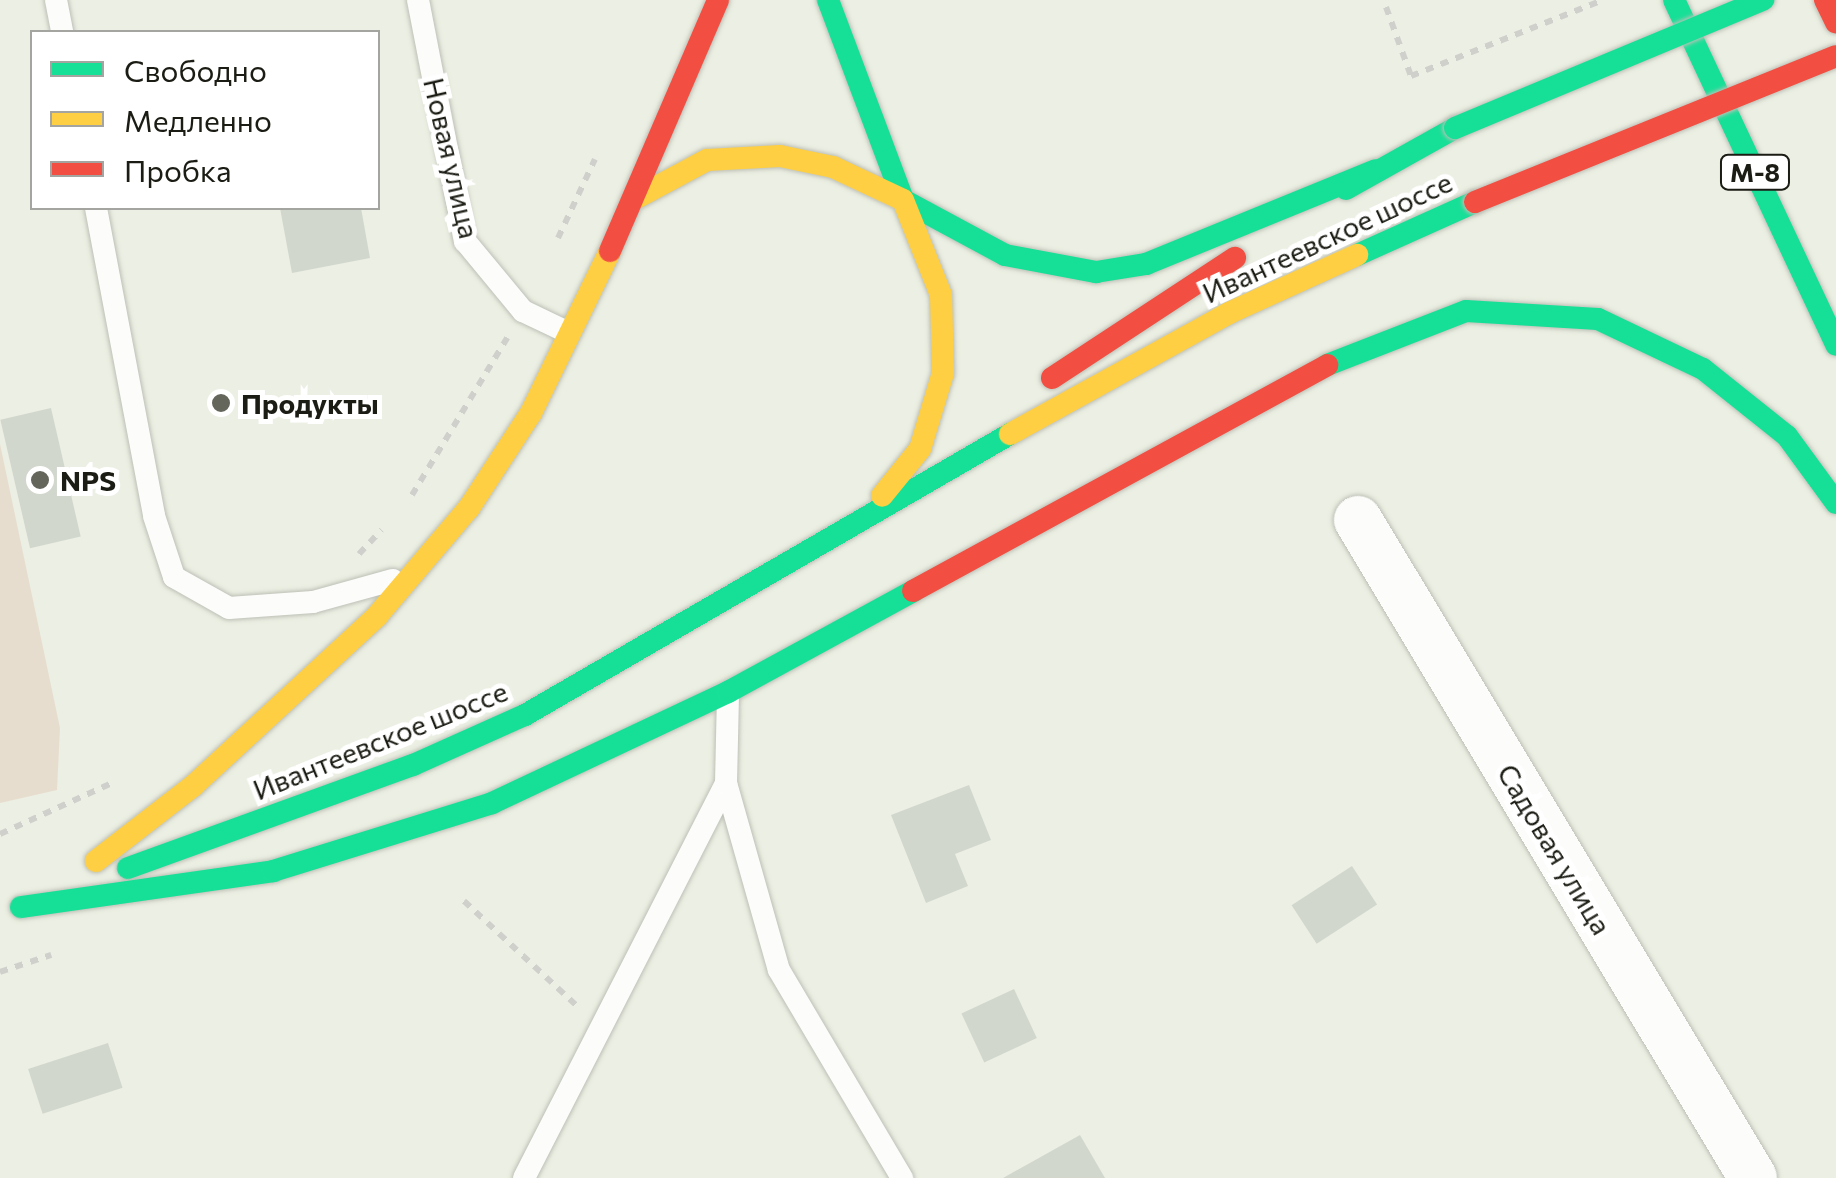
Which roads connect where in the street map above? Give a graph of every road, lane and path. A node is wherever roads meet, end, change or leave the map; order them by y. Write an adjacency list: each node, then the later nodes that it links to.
1 (56, 0): 11 (lane)
2 (418, 0): 19 (lane, Новая улица)
3 (718, 0): 15 (main road)
4 (828, 0): 16 (main road)
5 (1602, 0): 9 (path)
6 (1674, 0): 21 (main road, М-8)
7 (1764, 0): 14 (main road, Ивантеевское шоссе, bridge)
8 (1826, 0): 10 (main road)
9 (1386, 7)
10 (1836, 23)
11 (62, 30)
12 (1836, 56): 24 (main road, Ивантеевское шоссе, bridge)
13 (604, 140): 18 (path)
14 (1376, 170): 16 (main road); 24 (main road, Ивантеевское шоссе)
15 (636, 198): 16 (main road); 20 (main road)
16 (903, 200): 24 (main road)
17 (96, 210): 28 (lane)
18 (556, 243)
19 (523, 311): 20 (lane, Новая улица); 23 (path)
20 (567, 332): 27 (main road)
21 (1836, 345)
22 (1836, 503): 29 (main road)
23 (406, 504)
24 (864, 516): 34 (main road, Ивантеевское шоссе)
25 (393, 518): 28 (path)
26 (1358, 520): 38 (street, Садовая улица)
27 (416, 574): 28 (lane); 34 (main road)
28 (313, 602)
29 (728, 692): 31 (lane); 34 (main road)
30 (124, 774): 32 (path)
31 (726, 784): 35 (lane); 37 (lane)
32 (0, 834)
33 (464, 901): 35 (path)
34 (10, 910)
35 (600, 1026): 36 (lane)
36 (524, 1178)
37 (902, 1178)
38 (1752, 1178)

